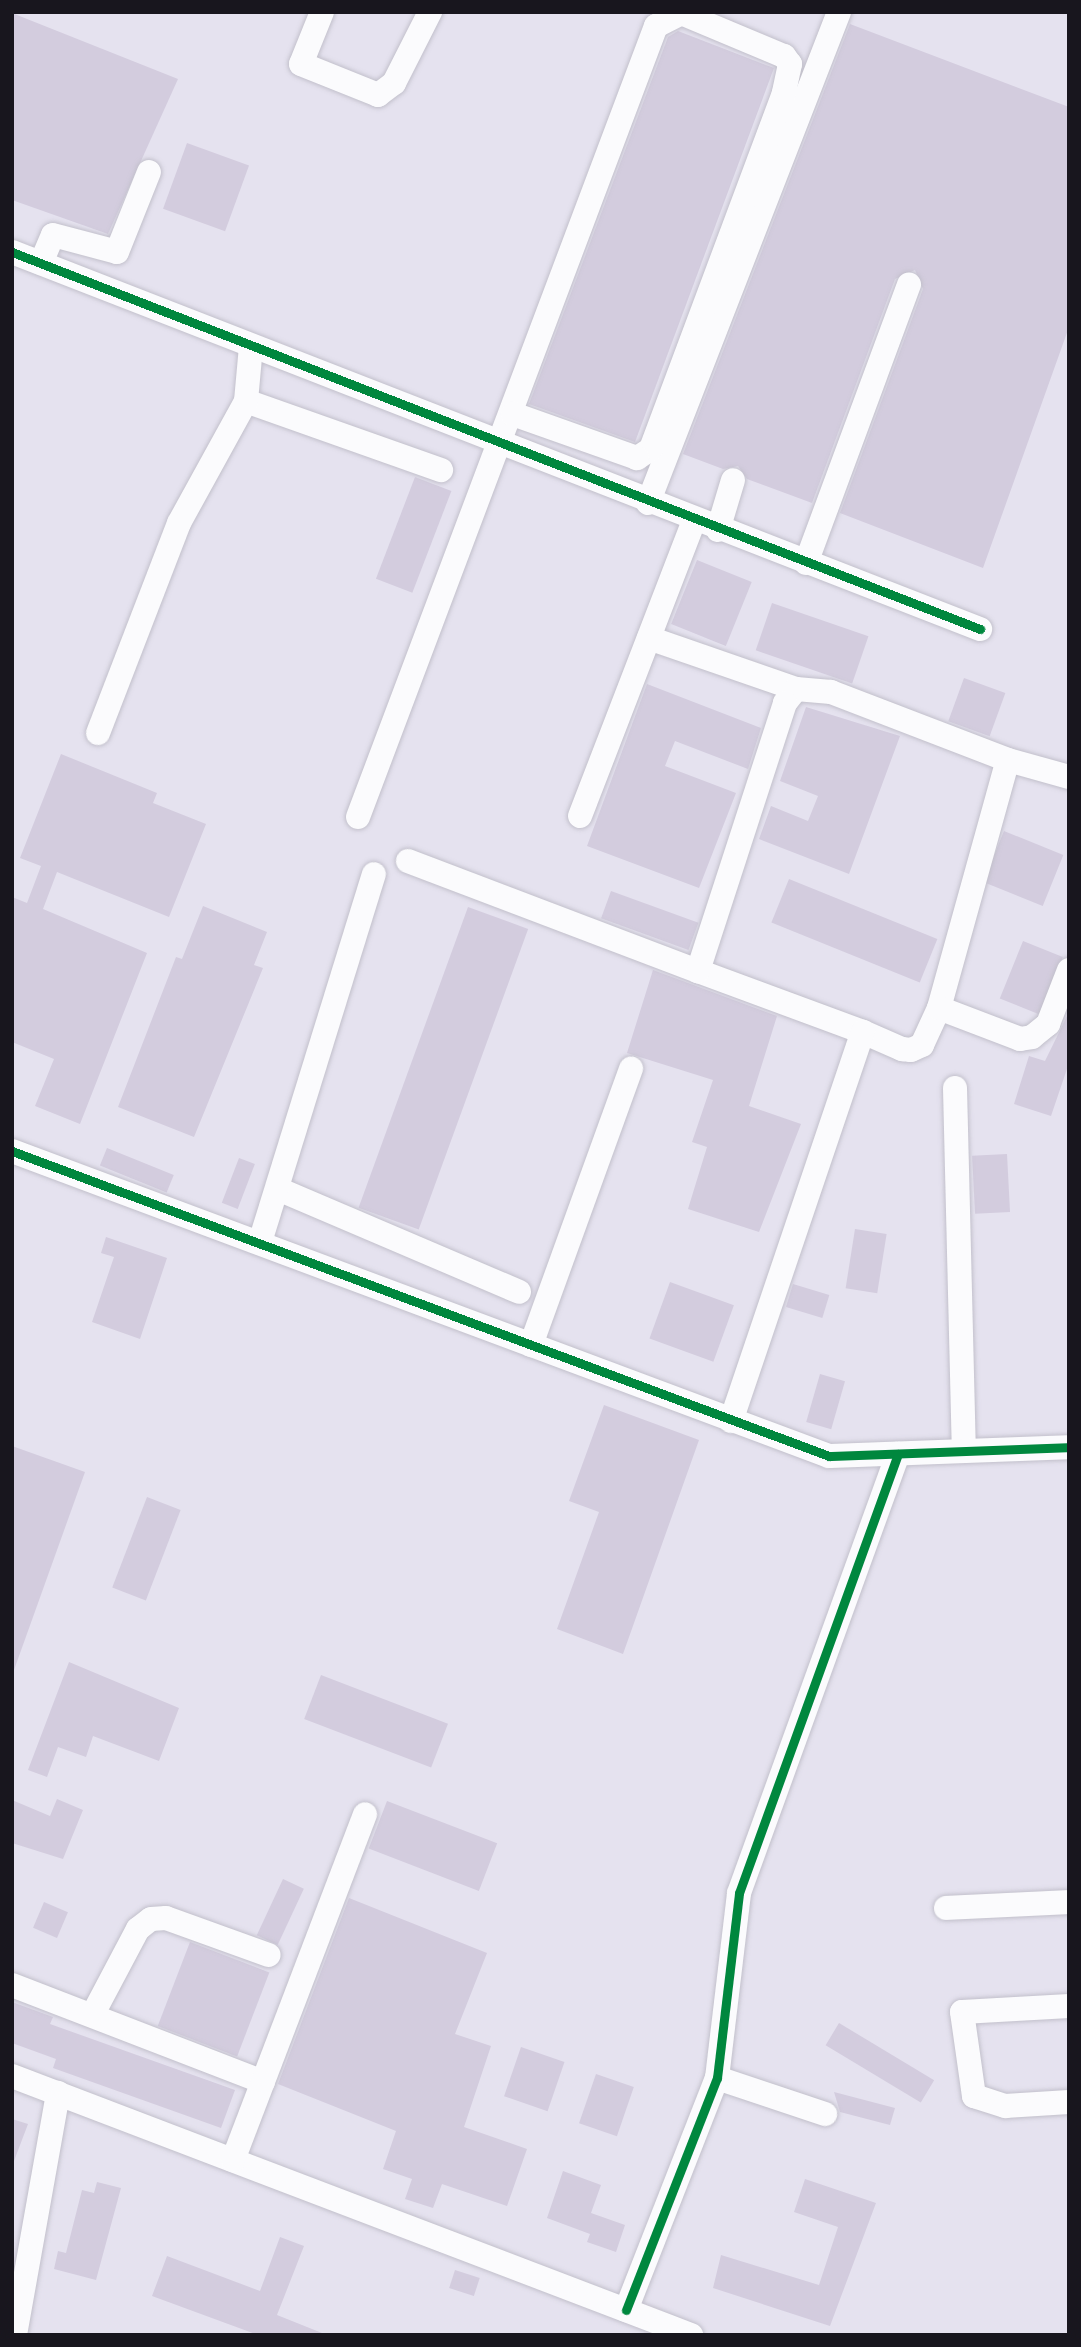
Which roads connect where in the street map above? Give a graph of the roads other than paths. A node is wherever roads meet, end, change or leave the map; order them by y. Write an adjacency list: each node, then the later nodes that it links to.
1 (322, 12): 2 (street)
2 (430, 12)
3 (839, 12): 14 (street)
4 (149, 172): 6 (street)
5 (12, 252): 6 (street)
6 (41, 263): 8 (street)
7 (909, 284): 17 (street)
8 (251, 346): 9 (street); 11 (street)
9 (246, 401): 12 (street); 21 (street)
10 (513, 414): 10 (street); 11 (street)
11 (502, 445): 14 (street); 25 (street)
12 (441, 470)
13 (733, 480): 16 (street)
14 (648, 503): 15 (street)
15 (694, 521): 16 (street); 19 (street)
16 (718, 530): 17 (street)
17 (806, 563): 18 (street)
18 (980, 629)
19 (649, 638): 20 (street); 24 (street)
20 (796, 689): 22 (street); 29 (street)
21 (98, 733)
22 (1008, 760): 23 (street); 30 (street)
23 (1069, 777)
24 (580, 816)
25 (358, 817)
26 (408, 861): 29 (street)
27 (374, 874): 35 (street)
28 (1069, 970): 30 (street)
29 (698, 971): 31 (street)
30 (939, 1008): 31 (street)
31 (863, 1032): 39 (street)
32 (631, 1069): 38 (street)
33 (955, 1088): 41 (street)
34 (12, 1152): 36 (street)
35 (278, 1189): 36 (street); 37 (street)
36 (260, 1242): 38 (street)
37 (519, 1292)
38 (531, 1345): 39 (street)
39 (731, 1422): 42 (street)
40 (1069, 1447): 41 (street)
41 (964, 1450): 42 (street)
42 (898, 1454): 51 (street)
43 (365, 1814): 52 (street)
44 (1069, 1902): 45 (street)
45 (946, 1908)
46 (269, 1955): 49 (street)
47 (12, 1985): 49 (street)
48 (1069, 2006): 54 (street)
49 (94, 2012): 52 (street)
50 (12, 2076): 53 (street)
51 (717, 2078): 55 (street); 57 (street)
52 (263, 2082): 56 (street)
53 (58, 2093): 56 (street); 58 (street)
54 (1069, 2102)
55 (825, 2114)
56 (233, 2160): 57 (street)
57 (626, 2310): 59 (street)
58 (15, 2335)
59 (691, 2335)

